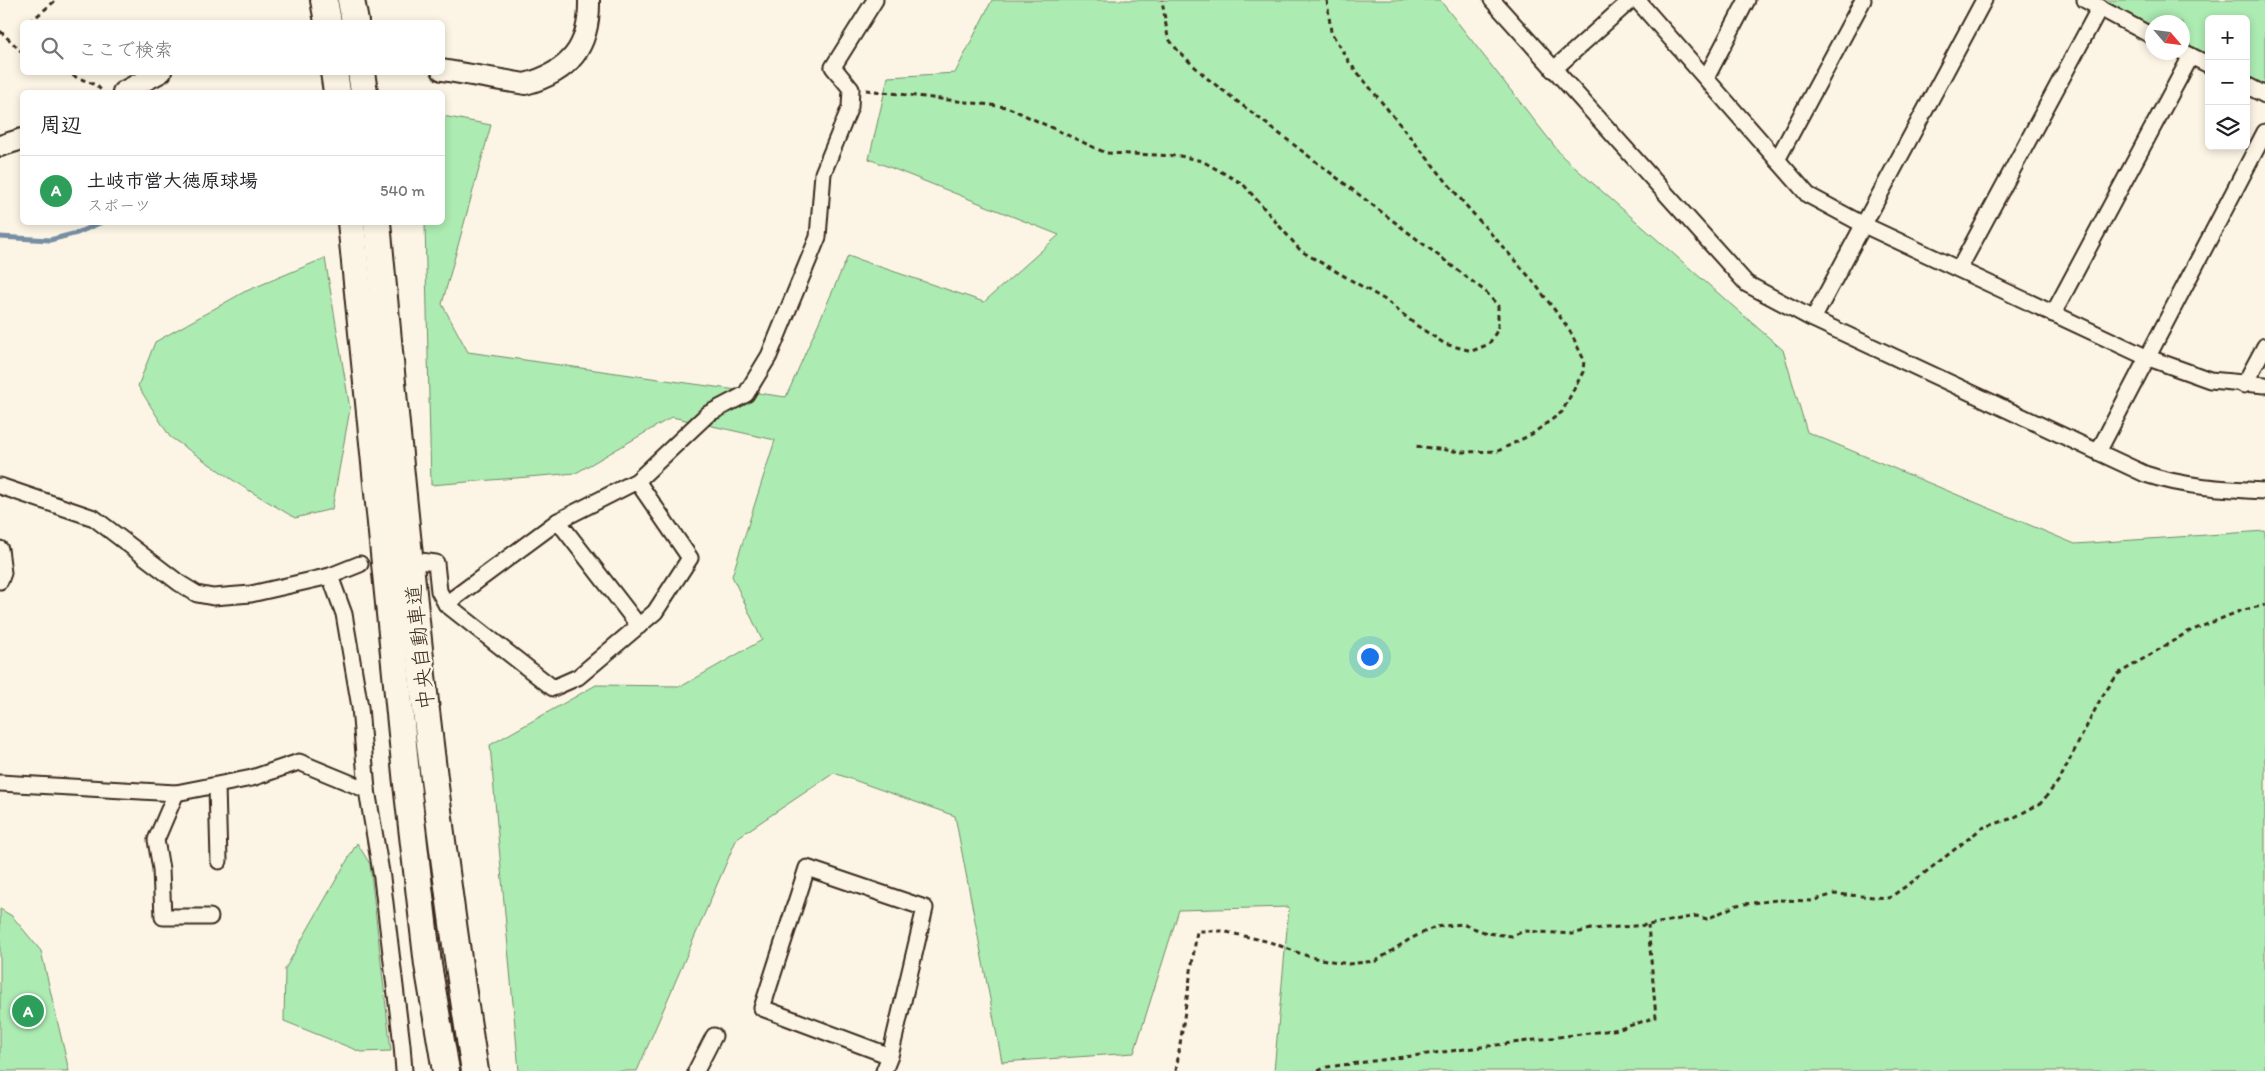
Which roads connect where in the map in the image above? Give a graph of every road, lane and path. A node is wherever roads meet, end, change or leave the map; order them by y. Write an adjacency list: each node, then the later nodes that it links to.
1 (56, 0): 16 (path)
2 (324, 0): 17 (highway)
3 (352, 0): 18 (highway)
4 (589, 0): 26 (street)
5 (875, 0): 33 (street)
6 (1162, 0): 33 (path)
7 (1328, 0): 53 (path)
8 (1492, 0): 25 (street)
9 (1631, 0): 25 (street)
10 (1637, 0): 31 (street)
11 (1747, 0): 31 (street)
12 (1863, 0): 42 (street)
13 (1984, 0): 45 (street)
14 (2085, 0): 15 (street)
15 (2100, 8): 20 (street); 46 (street)
16 (32, 20)
17 (328, 20)
18 (355, 20)
19 (0, 31): 21 (path)
20 (2145, 32)
21 (20, 50)
22 (2190, 56): 24 (street)
23 (2184, 60): 47 (street)
24 (2205, 64)
25 (1553, 70): 48 (street)
26 (445, 71)
27 (71, 75): 34 (path)
28 (155, 75): 35 (street)
29 (334, 75): 36 (highway)
30 (361, 75): 37 (highway)
31 (1706, 78): 42 (street)
32 (2250, 87): 38 (street)
33 (851, 89): 55 (street)
34 (101, 90)
35 (127, 90)
36 (336, 90)
37 (364, 90)
38 (2265, 95)
39 (2265, 132): 50 (street)
40 (20, 140): 41 (street)
41 (0, 146)
42 (1777, 160): 45 (street)
43 (351, 225): 77 (highway, 中央自動車道)
44 (377, 225): 78 (highway, 中央自動車道)
45 (1864, 225): 46 (street); 48 (street)
46 (1959, 269): 47 (street)
47 (2053, 314): 50 (street)
48 (1813, 319): 54 (street)
49 (2265, 346): 51 (street)
50 (2146, 358): 51 (street); 54 (street)
51 (2244, 385): 52 (street)
52 (2265, 385)
53 (1415, 446)
54 (2098, 452): 57 (street)
55 (638, 482): 58 (street); 66 (street)
56 (0, 486): 62 (street)
57 (2265, 491)
58 (558, 521): 64 (street); 66 (street)
59 (0, 549): 63 (street)
60 (420, 561): 64 (street)
61 (360, 564): 62 (street)
62 (330, 576): 69 (street)
63 (0, 581)
64 (446, 604): 66 (street)
65 (2265, 605): 73 (path)
66 (639, 626)
67 (0, 784): 70 (street)
68 (217, 786): 69 (street); 70 (street); 71 (street)
69 (367, 790): 76 (street)
70 (176, 793): 72 (street)
71 (219, 861)
72 (210, 917)
73 (1648, 925): 81 (path); 82 (path)
74 (714, 1036): 79 (street)
75 (890, 1056): 75 (street); 80 (street)
76 (404, 1071)
77 (446, 1071)
78 (475, 1071)
79 (696, 1071)
80 (884, 1071)
81 (1176, 1071)
82 (1318, 1071)

